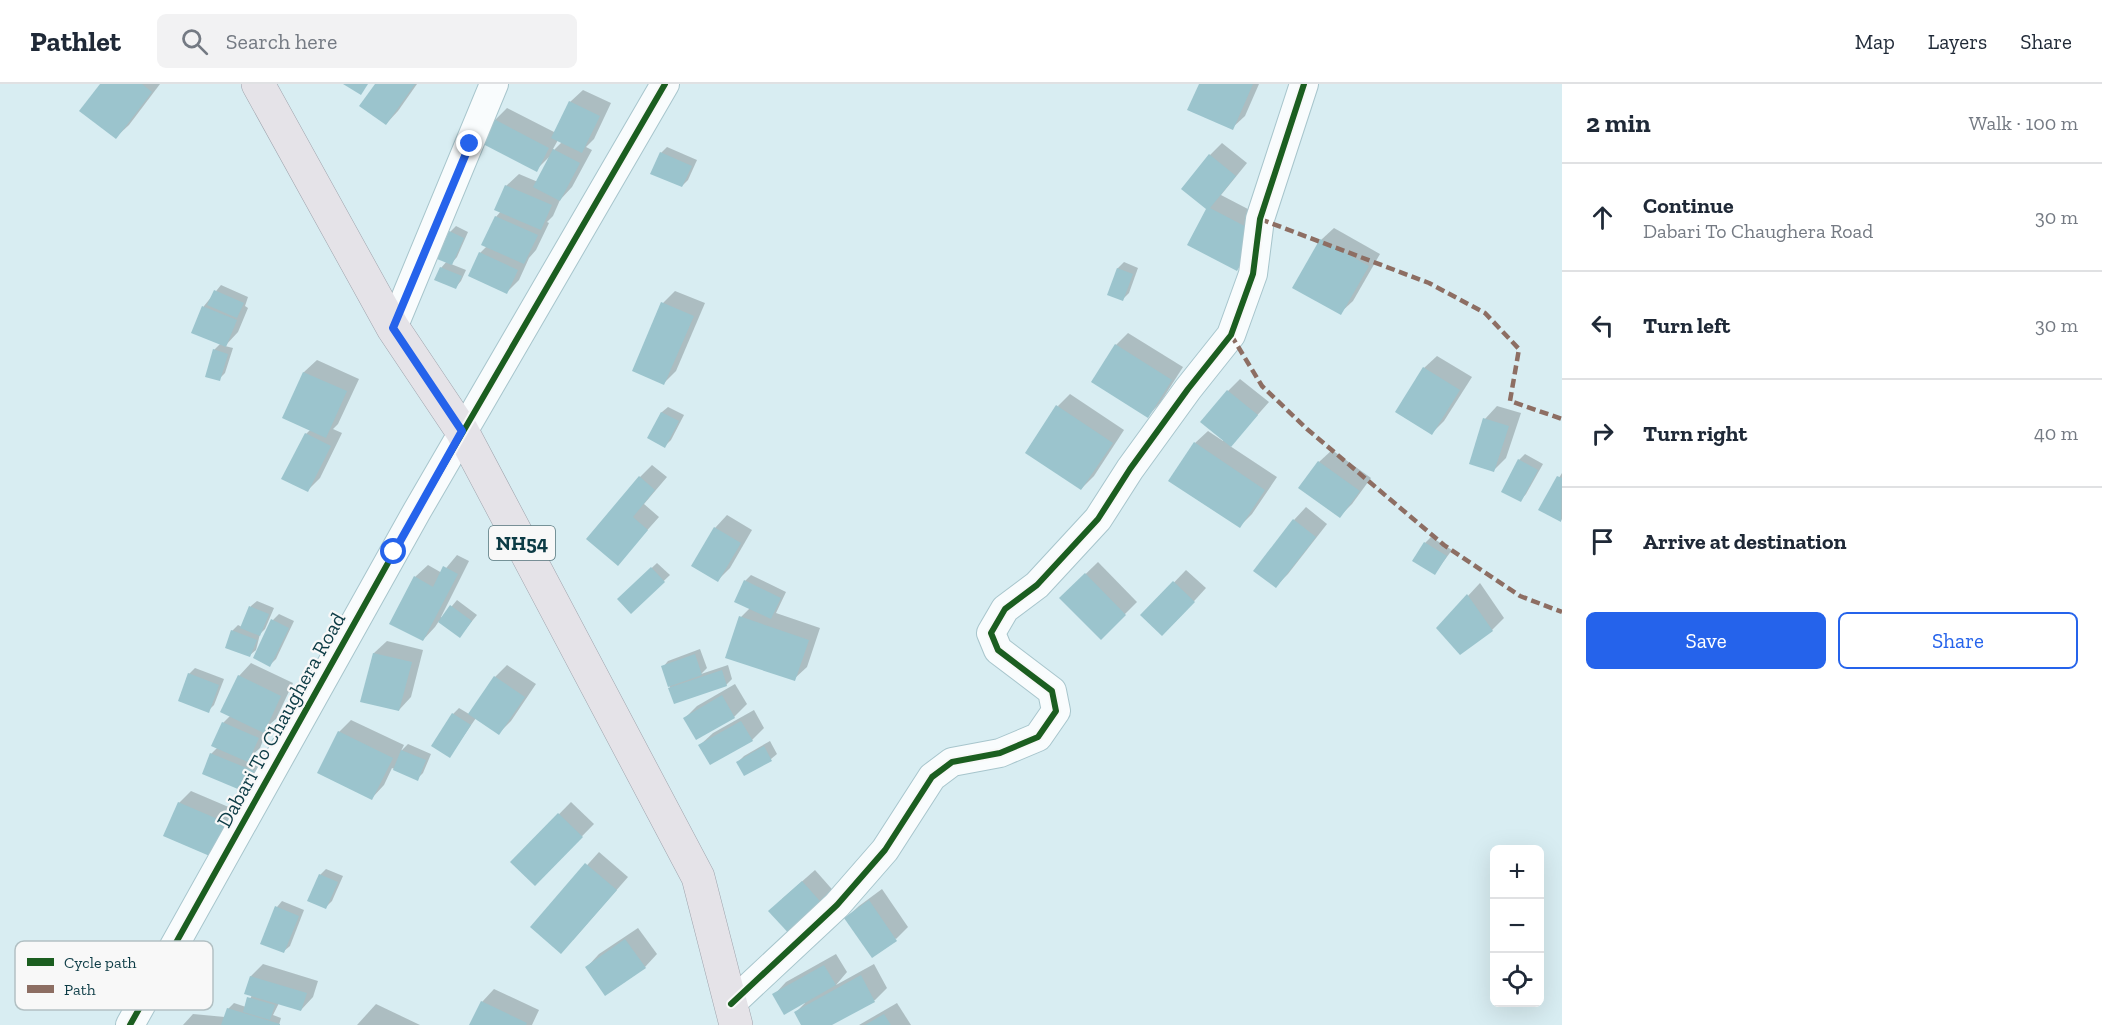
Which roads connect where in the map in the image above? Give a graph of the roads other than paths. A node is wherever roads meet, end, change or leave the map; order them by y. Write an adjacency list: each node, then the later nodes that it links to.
1 (258, 84): 5 (main road, NH54)
2 (494, 84): 5 (street)
3 (665, 84): 6 (street, Dabari To Chaughera Road)
4 (1304, 84): 9 (street)
5 (393, 328): 6 (main road, NH54)
6 (462, 431): 7 (street, Dabari To Chaughera Road); 9 (main road, NH54)
7 (177, 941)
8 (138, 1010): 10 (street, Dabari To Chaughera Road)
9 (733, 1014)
10 (130, 1025)

